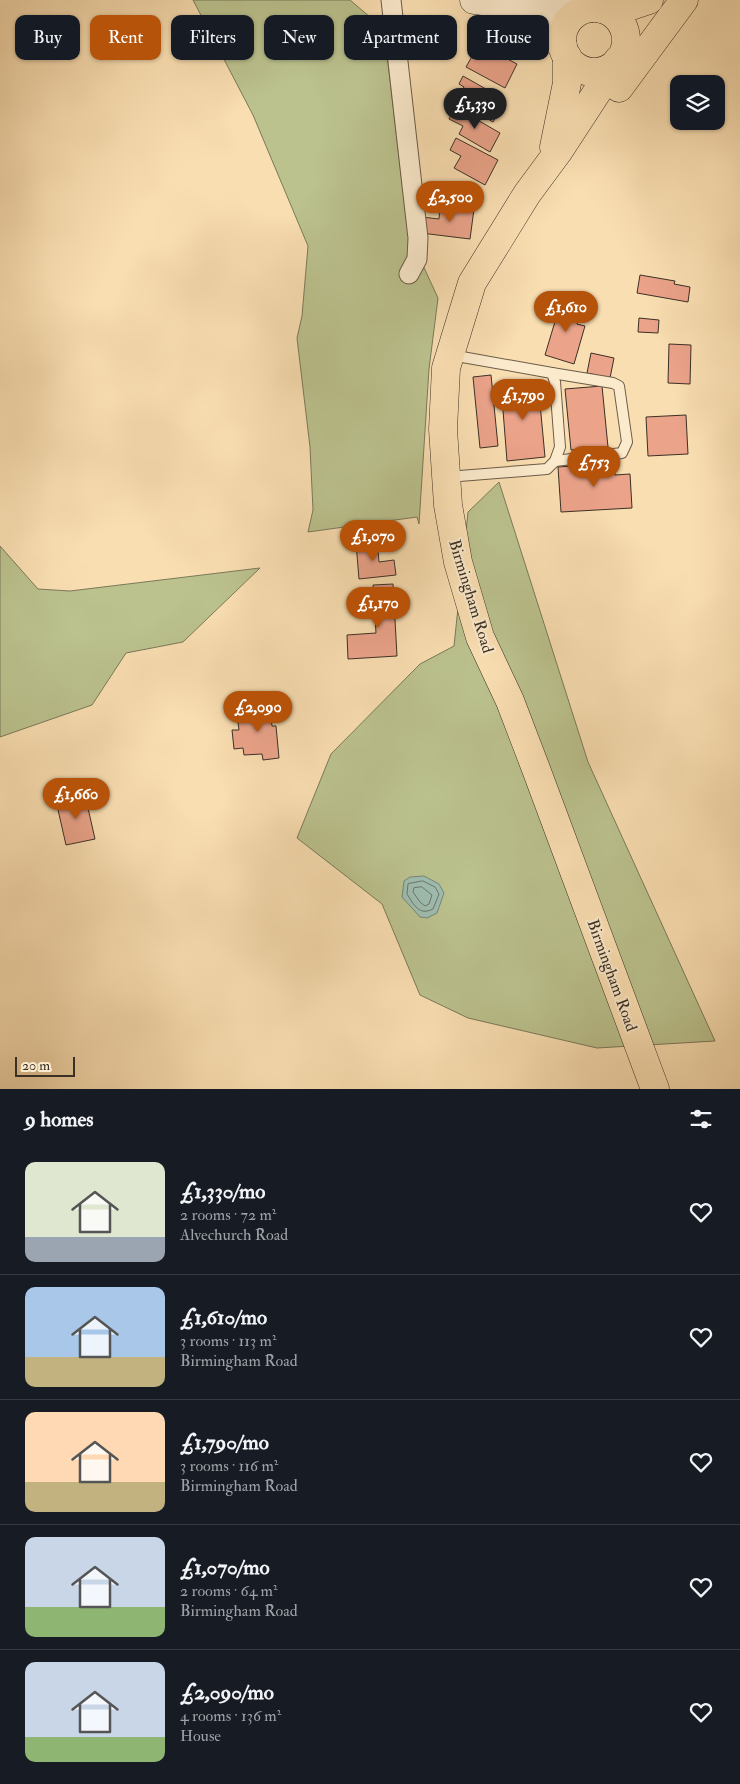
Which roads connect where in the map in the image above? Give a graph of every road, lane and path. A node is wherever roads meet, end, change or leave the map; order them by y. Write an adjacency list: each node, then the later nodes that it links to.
1 (391, 0): 11 (street)
2 (474, 0): 6 (main road)
3 (649, 0): 7 (highway)
4 (673, 0): 9 (highway)
5 (684, 0): 10 (highway)
6 (511, 5): 7 (main road); 8 (main road)
7 (596, 8): 8 (highway); 9 (highway)
8 (565, 51): 9 (highway); 10 (highway, Birmingham Road)
9 (622, 53): 10 (highway, Birmingham Road)
10 (555, 157): 12 (highway, Birmingham Road)
11 (409, 274)
12 (450, 354): 13 (lane); 15 (highway, Birmingham Road)
13 (552, 373): 14 (lane); 14 (lane)
14 (555, 461): 15 (lane)
15 (446, 478): 16 (highway, Birmingham Road)
16 (655, 1089)

